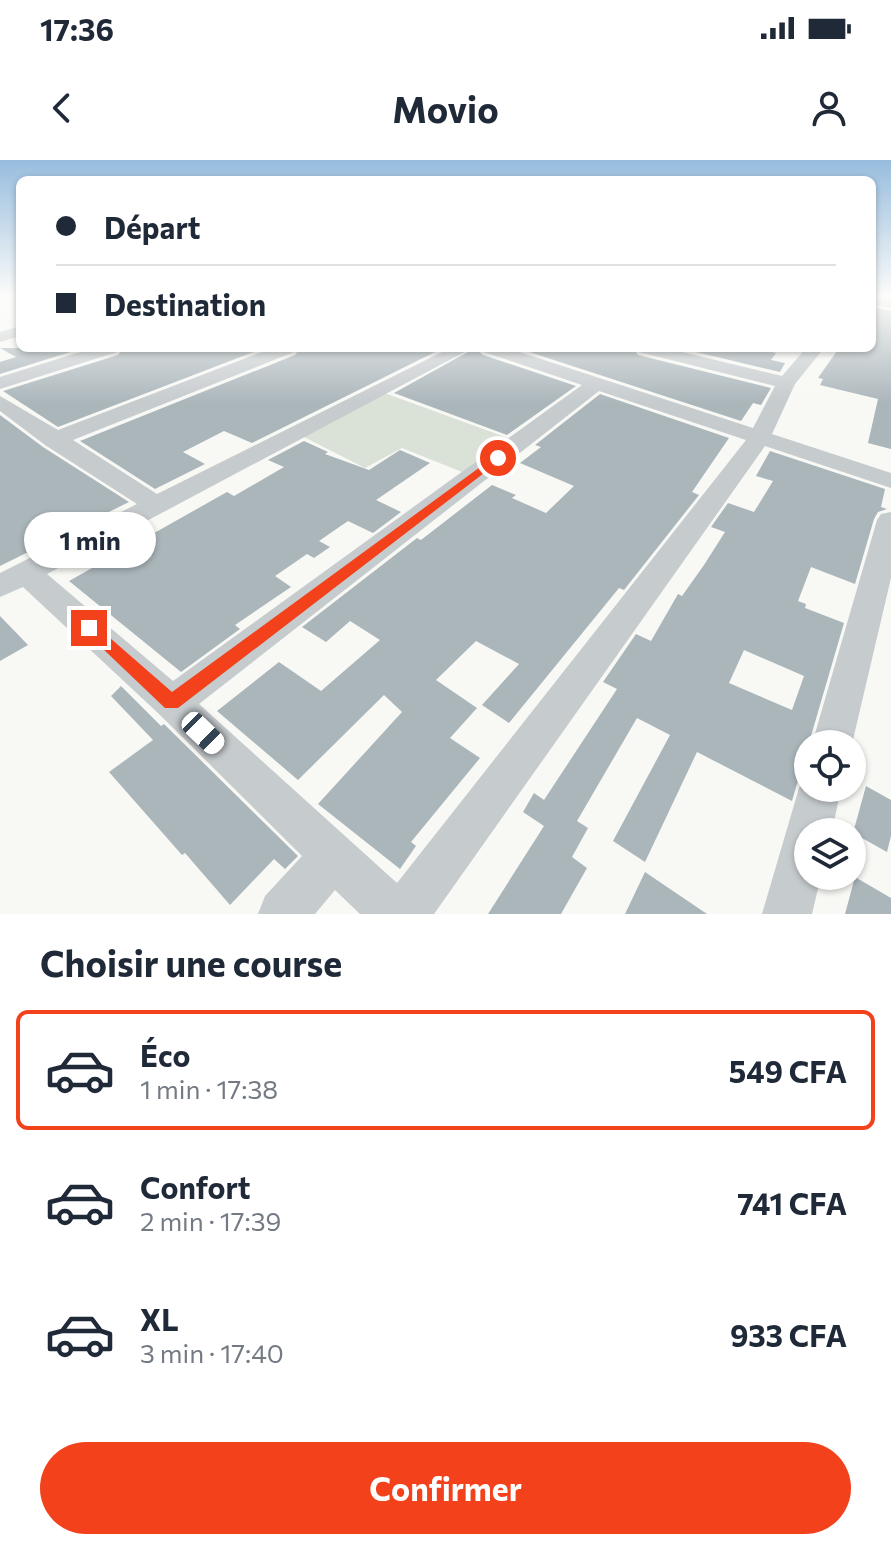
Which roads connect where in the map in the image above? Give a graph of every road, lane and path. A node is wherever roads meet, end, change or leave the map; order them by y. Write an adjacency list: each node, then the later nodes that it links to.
1 (98, 352): 8 (street)
2 (278, 352): 12 (street)
3 (455, 352): 14 (street)
4 (503, 352): 7 (street)
5 (661, 352): 9 (street)
6 (805, 352): 9 (street)
7 (598, 382): 11 (street); 17 (street)
8 (0, 383)
9 (786, 383): 11 (street)
10 (0, 402): 12 (street)
11 (760, 437): 13 (street); 23 (street)
12 (53, 440): 14 (street)
13 (891, 481)
14 (157, 506): 16 (street)
15 (891, 520): 18 (street)
16 (14, 580): 17 (street)
17 (172, 703): 19 (street)
18 (836, 730)
19 (332, 857): 21 (street); 22 (street)
20 (794, 887): 24 (street)
21 (283, 914)
22 (395, 914)
23 (404, 914)
24 (787, 914)

